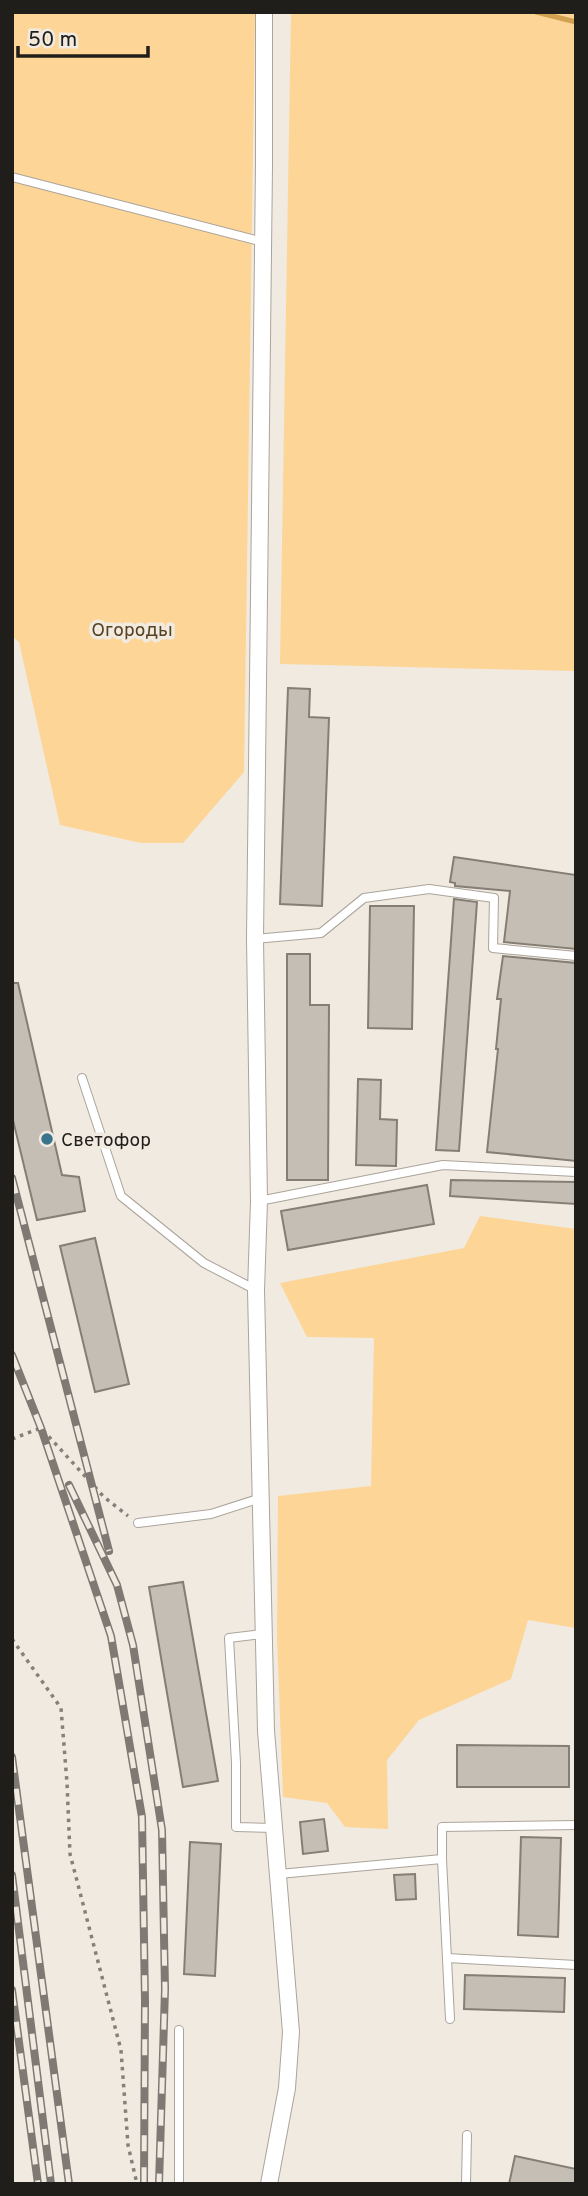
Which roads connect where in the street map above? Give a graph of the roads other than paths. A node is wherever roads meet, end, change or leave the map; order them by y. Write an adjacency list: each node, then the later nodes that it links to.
1 (264, 12): 3 (street)
2 (12, 177): 3 (lane)
3 (263, 242): 4 (street)
4 (255, 939): 5 (lane); 8 (street)
5 (576, 956)
6 (82, 1078): 9 (lane)
7 (576, 1172): 8 (lane)
8 (258, 1201): 9 (street)
9 (256, 1290): 10 (street)
10 (261, 1498): 11 (lane); 12 (street)
11 (138, 1523)
12 (263, 1634): 14 (street); 14 (lane)
13 (576, 1825): 15 (lane)
14 (274, 1828): 16 (street)
15 (442, 1859): 16 (lane); 17 (lane)
16 (279, 1874): 23 (street)
17 (447, 1958): 18 (lane); 19 (lane)
18 (576, 1965)
19 (450, 2019)
20 (179, 2030): 22 (lane)
21 (467, 2135): 24 (lane)
22 (179, 2184)
23 (269, 2184)
24 (466, 2184)

